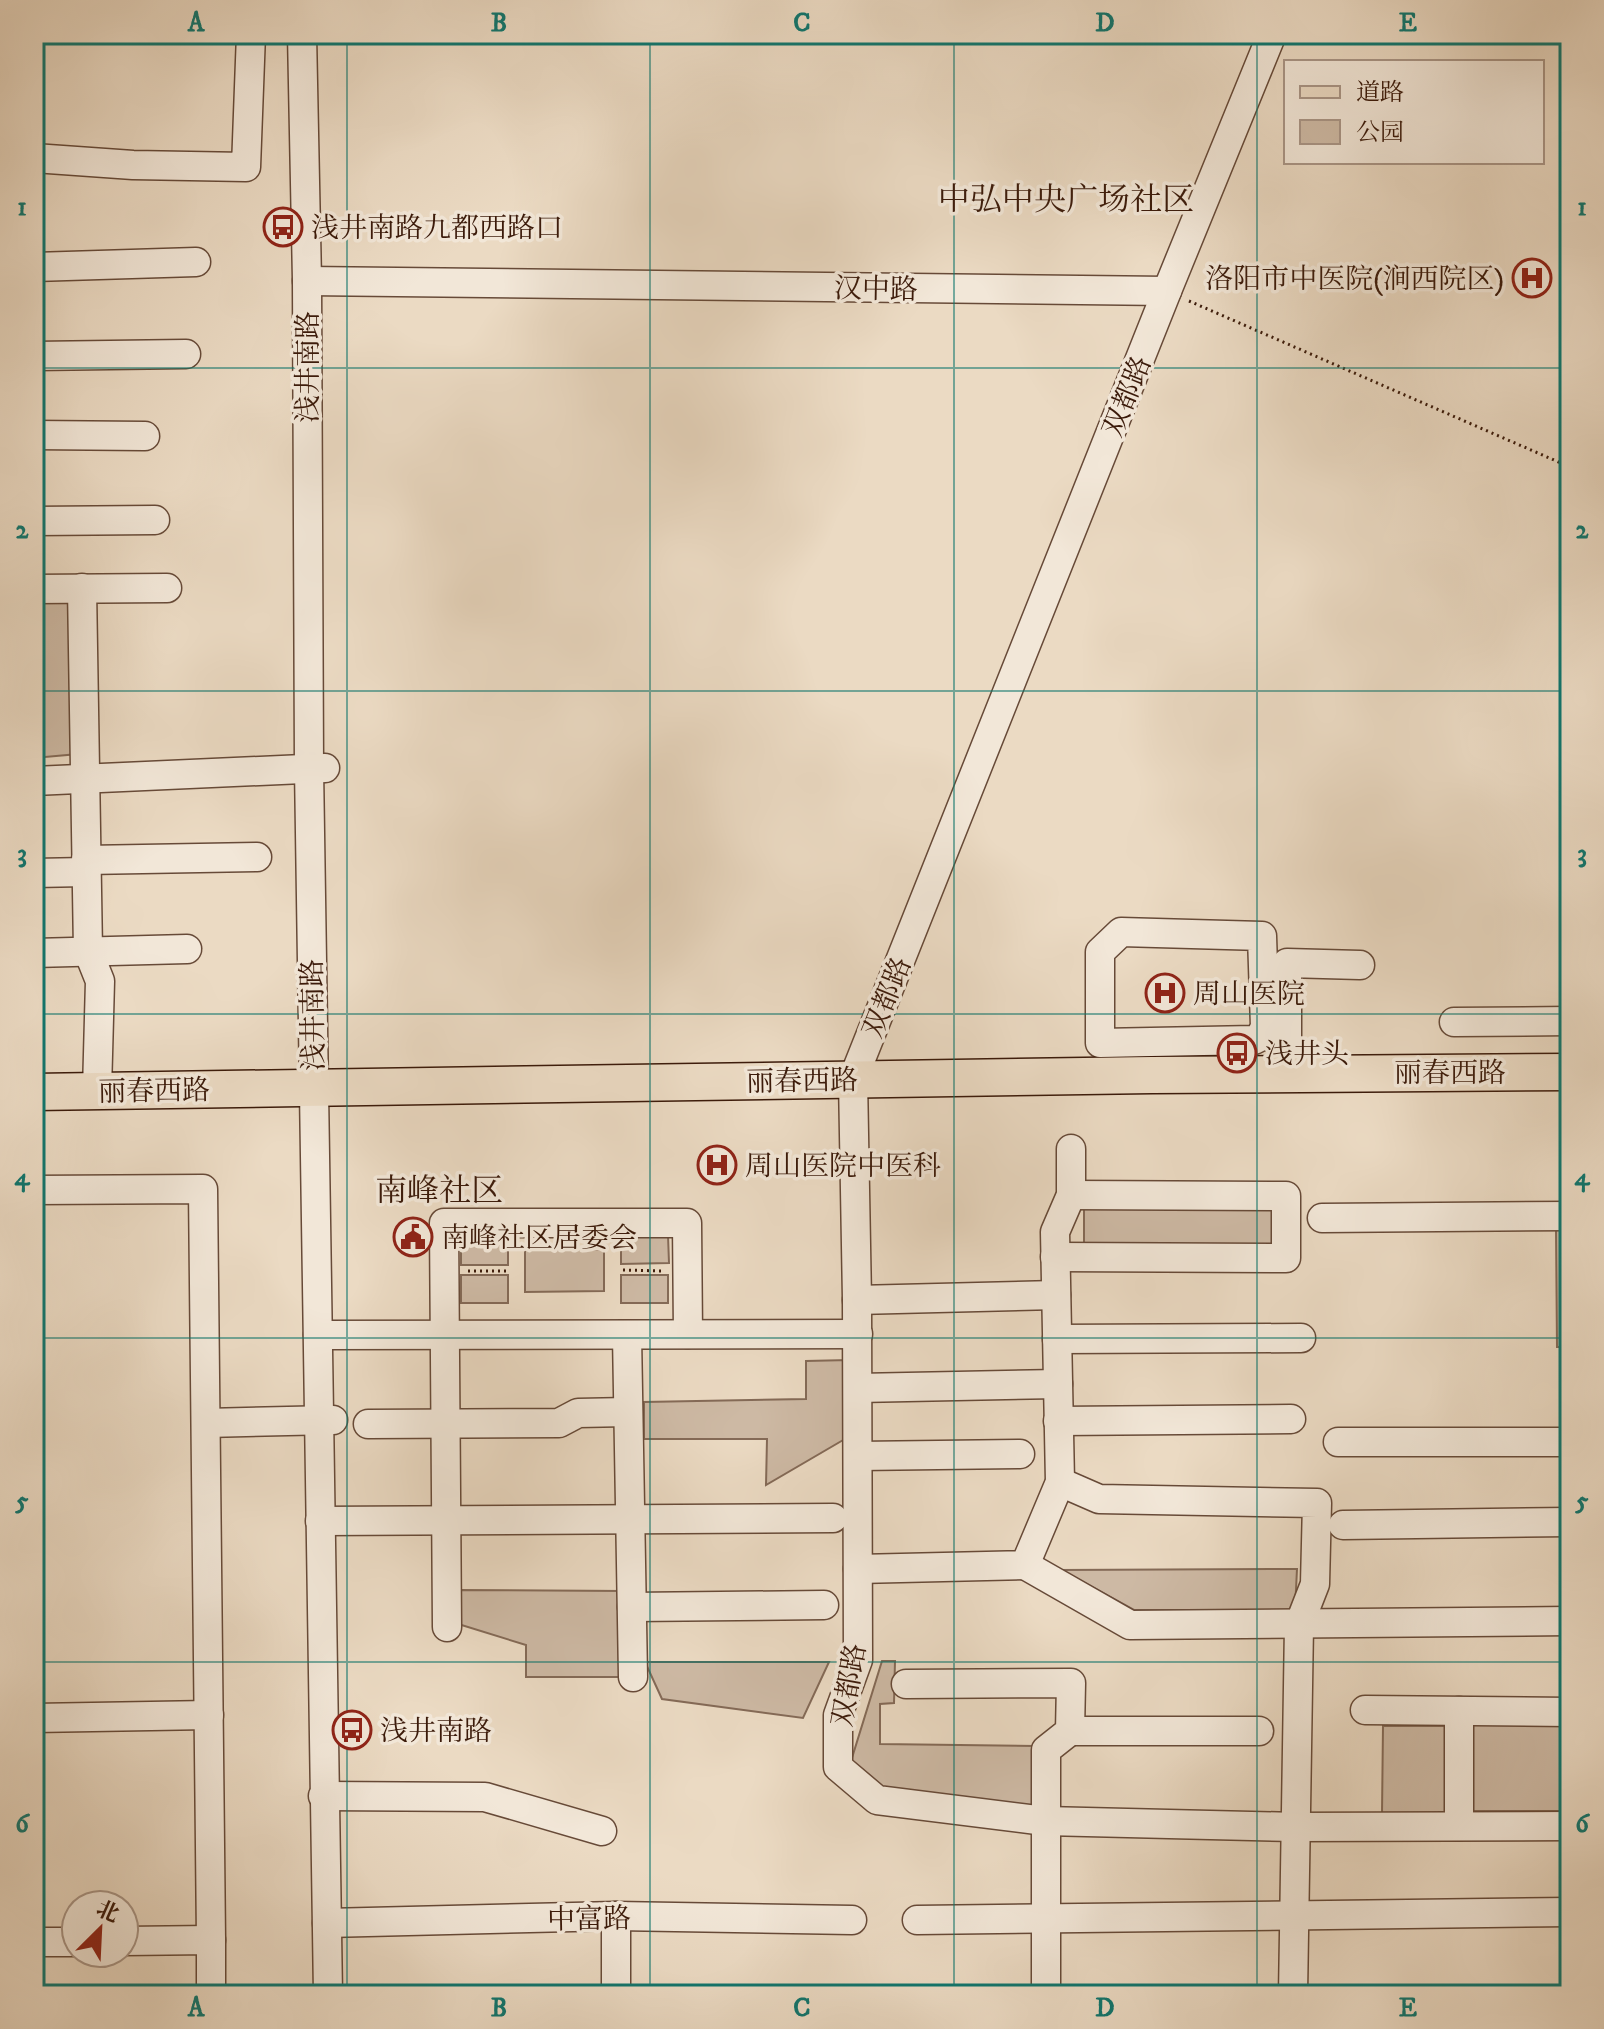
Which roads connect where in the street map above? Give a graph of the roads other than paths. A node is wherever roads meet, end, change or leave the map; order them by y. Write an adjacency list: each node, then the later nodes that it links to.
1 (251, 34): 5 (street)
2 (302, 34): 8 (street, 浅井南路)
3 (320, 34): 8 (street, 浅井南路)
4 (1272, 34): 9 (street)
5 (34, 158)
6 (196, 262): 7 (street)
7 (34, 267)
8 (315, 282): 9 (street, 汉中路); 19 (street, 浅井南路)
9 (1167, 291): 34 (street, 双都路)
10 (186, 354): 11 (street)
11 (34, 356)
12 (34, 435): 13 (street)
13 (145, 436)
14 (155, 520): 15 (street)
15 (34, 521)
16 (82, 588): 17 (street); 18 (street); 20 (street)
17 (167, 588)
18 (34, 589)
19 (318, 768): 20 (street); 38 (street, 浅井南路)
20 (85, 777): 21 (street); 23 (street)
21 (34, 781)
22 (257, 857): 23 (street)
23 (86, 866): 24 (street); 26 (street)
24 (34, 873)
25 (187, 949): 26 (street)
26 (88, 951): 27 (street); 35 (street)
27 (34, 953)
28 (1360, 965): 33 (street)
29 (1570, 1021): 30 (street)
30 (1454, 1022)
31 (1152, 1058): 31 (street); 33 (main road, 丽春西路); 34 (main road, 丽春西路)
32 (1570, 1072): 33 (main road, 丽春西路)
33 (1287, 1073)
34 (853, 1089): 37 (main road, 丽春西路); 38 (main road, 丽春西路); 47 (street, 双都路)
35 (97, 1091): 36 (main road, 丽春西路); 38 (main road, 丽春西路)
36 (34, 1092)
37 (1570, 1093)
38 (322, 1096): 39 (main road, 丽春西路); 50 (street, 浅井南路)
39 (34, 1108)
40 (1071, 1149): 42 (street)
41 (34, 1190): 61 (street)
42 (1071, 1195): 45 (street); 45 (street)
43 (1570, 1216): 44 (street)
44 (1322, 1218)
45 (1055, 1257): 46 (street)
46 (1056, 1295): 47 (street); 54 (street)
47 (857, 1300): 49 (street, 双都路)
48 (688, 1334): 49 (street); 51 (street); 52 (street)
49 (858, 1334): 56 (street, 双都路)
50 (325, 1335): 51 (street); 59 (street, 浅井南路)
51 (445, 1335): 52 (street); 63 (street)
52 (627, 1335): 57 (street)
53 (1301, 1338): 54 (street)
54 (1057, 1339): 55 (street)
55 (1058, 1384): 56 (street); 60 (street)
56 (858, 1388): 67 (street, 双都路)
57 (628, 1412): 63 (street); 70 (street)
58 (1291, 1419): 60 (street)
59 (326, 1420): 61 (street); 71 (street, 浅井南路)
60 (1058, 1421): 68 (street)
61 (206, 1423): 87 (street)
62 (368, 1424): 63 (street)
63 (445, 1424): 72 (street)
64 (1338, 1442): 65 (street)
65 (1570, 1442)
66 (1020, 1454): 67 (street)
67 (858, 1456): 76 (street, 双都路)
68 (1060, 1482): 75 (street); 80 (street)
69 (833, 1518): 70 (street)
70 (630, 1520): 72 (street); 78 (street)
71 (327, 1521): 72 (street); 91 (street, 浅井南路)
72 (446, 1521): 81 (street)
73 (1570, 1522): 74 (street)
74 (1343, 1525)
75 (1025, 1565): 76 (street); 80 (street)
76 (858, 1569): 92 (street, 双都路)
77 (824, 1605): 78 (street)
78 (632, 1607): 82 (street)
79 (1570, 1621): 80 (street)
80 (1299, 1625): 95 (street)
81 (447, 1627)
82 (633, 1677)
83 (906, 1684): 89 (street)
84 (1365, 1710): 85 (street)
85 (1459, 1711): 86 (street); 93 (street)
86 (1570, 1712)
87 (209, 1715): 88 (street); 104 (street)
88 (34, 1718)
89 (1070, 1731): 90 (street); 92 (street)
90 (1259, 1731)
91 (331, 1796): 96 (street); 103 (street, 浅井南路)
92 (1045, 1821): 95 (street, 双都路); 100 (street)
93 (1459, 1826): 94 (street, 双都路); 95 (street, 双都路)
94 (1570, 1826)
95 (1296, 1827): 98 (street)
96 (602, 1831)
97 (1570, 1912): 98 (street)
98 (1294, 1915): 100 (street); 113 (street)
99 (616, 1916): 101 (street, 中富路); 103 (street, 中富路); 111 (street)
100 (1046, 1918): 102 (street); 112 (street)
101 (852, 1920)
102 (917, 1920)
103 (334, 1924): 109 (street, 浅井南路); 110 (street, 浅井南路)
104 (211, 1940): 105 (street); 108 (street)
105 (140, 1941)
106 (34, 1942): 107 (street)
107 (60, 1942)
108 (211, 1995)
109 (328, 1995)
110 (342, 1995)
111 (616, 1995)
112 (1046, 1995)
113 (1293, 1995)

